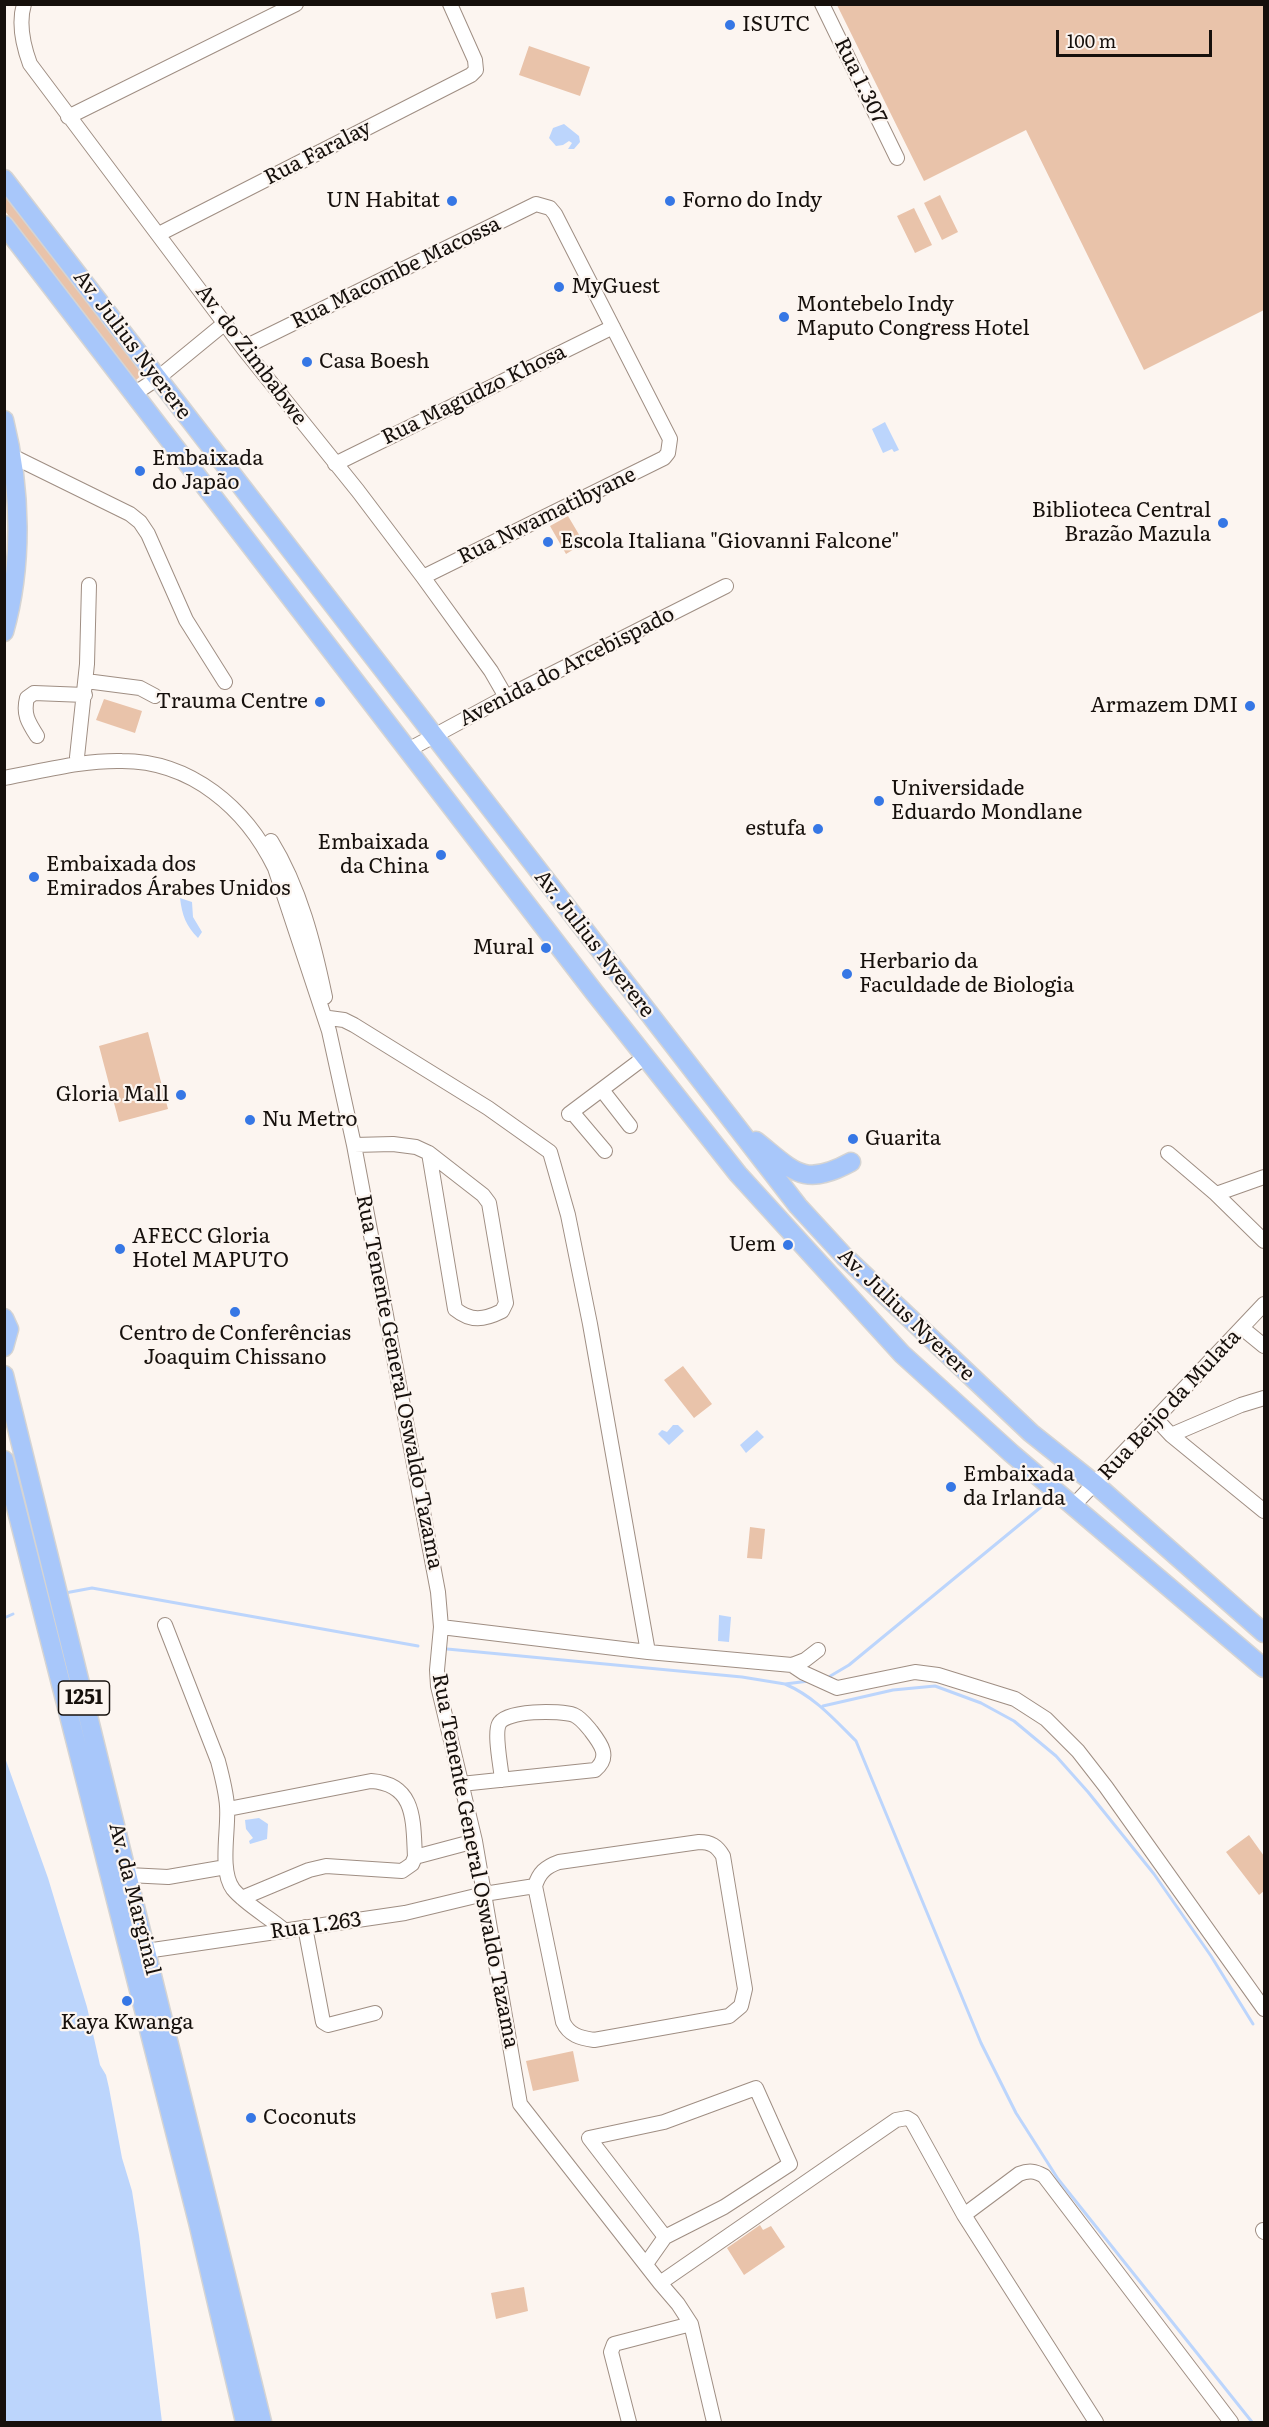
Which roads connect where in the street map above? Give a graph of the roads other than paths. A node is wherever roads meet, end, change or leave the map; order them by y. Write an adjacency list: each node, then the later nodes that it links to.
1 (24, 4): 5 (street, Av. do Zimbabwe)
2 (296, 4): 5 (street)
3 (450, 4): 9 (street, Rua Faralay)
4 (822, 4): 6 (street, Rua 1.307)
5 (68, 117): 9 (street, Av. do Zimbabwe)
6 (897, 158)
7 (4, 179): 13 (main road, Av. Julius Nyerere)
8 (7, 229): 14 (main road, Av. Julius Nyerere)
9 (159, 234): 10 (street, Av. do Zimbabwe)
10 (225, 323): 12 (street, Av. do Zimbabwe); 13 (street)
11 (614, 327): 12 (street, Rua Macombe Macossa); 17 (street, Rua Magudzo Khosa); 18 (street, Rua Nwamatibyane)
12 (243, 348): 17 (street, Av. do Zimbabwe)
13 (158, 378): 14 (street); 26 (main road, Av. Julius Nyerere)
14 (134, 394): 28 (main road, Av. Julius Nyerere)
15 (4, 420): 16 (main road)
16 (12, 456): 21 (main road); 22 (street)
17 (335, 464): 18 (street, Av. do Zimbabwe)
18 (423, 577): 25 (street, Av. do Zimbabwe)
19 (89, 585): 23 (street)
20 (726, 586): 25 (street, Avenida do Arcebispado)
21 (4, 632)
22 (225, 682)
23 (86, 688): 24 (street); 27 (street); 29 (street)
24 (155, 696)
25 (506, 697): 26 (street, Avenida do Arcebispado)
26 (434, 735): 28 (street, Avenida do Arcebispado); 36 (main road, Av. Julius Nyerere)
27 (37, 736)
28 (408, 750): 33 (main road, Av. Julius Nyerere)
29 (77, 757): 30 (street, Rua Tenente General Oswaldo Tazama); 32 (street, Rua Tenente General Oswaldo Tazama)
30 (4, 771)
31 (4, 778): 32 (street, Rua Tenente General Oswaldo Tazama)
32 (329, 1025): 37 (street, Rua Tenente General Oswaldo Tazama); 59 (street)
33 (645, 1057): 34 (street); 56 (main road, Av. Julius Nyerere)
34 (602, 1090): 35 (street); 38 (street)
35 (630, 1126)
36 (741, 1134): 41 (main road); 55 (main road, Av. Julius Nyerere)
37 (354, 1145): 39 (street); 60 (street, Rua Tenente General Oswaldo Tazama)
38 (605, 1151)
39 (429, 1153): 39 (street)
40 (1168, 1154): 43 (street)
41 (850, 1162)
42 (1264, 1177): 43 (street)
43 (1216, 1194): 44 (street)
44 (1264, 1241)
45 (1264, 1304): 47 (street, Rua Beijo da Mulata)
46 (4, 1318): 49 (main road)
47 (1242, 1328): 48 (street); 52 (street, Rua Beijo da Mulata)
48 (1264, 1346)
49 (4, 1347)
50 (4, 1375): 73 (main road, Av. da Marginal / 1251)
51 (1264, 1398): 53 (street)
52 (1156, 1420): 53 (street); 55 (street, Rua Beijo da Mulata)
53 (1171, 1435): 57 (street)
54 (4, 1460): 80 (main road, Av. da Marginal / 1251)
55 (1095, 1484): 56 (street, Rua Beijo da Mulata); 61 (main road, Av. Julius Nyerere)
56 (1074, 1504): 65 (main road, Av. Julius Nyerere)
57 (1264, 1510)
58 (165, 1625): 69 (street)
59 (645, 1625): 62 (street); 64 (street)
60 (441, 1627): 62 (street); 68 (street, Rua Tenente General Oswaldo Tazama)
61 (1264, 1633)
62 (630, 1650): 64 (street)
63 (818, 1650): 66 (street)
64 (648, 1652): 66 (street)
65 (1264, 1668)
66 (798, 1669): 81 (street)
67 (502, 1780): 67 (street); 68 (street)
68 (462, 1784): 70 (street, Rua Tenente General Oswaldo Tazama)
69 (228, 1809): 71 (street); 72 (street)
70 (475, 1841): 71 (street); 75 (street, Rua Tenente General Oswaldo Tazama)
71 (415, 1857): 76 (street)
72 (226, 1867): 73 (street); 76 (street)
73 (128, 1875): 79 (main road, Av. da Marginal / 1251)
74 (535, 1886): 74 (street); 75 (street, Rua 1.263)
75 (484, 1894): 77 (street, Rua 1.263); 85 (street, Rua Tenente General Oswaldo Tazama)
76 (242, 1898): 78 (street)
77 (305, 1927): 78 (street, Rua 1.263); 82 (street)
78 (284, 1930): 79 (street, Rua 1.263)
79 (146, 1951): 80 (main road, Av. da Marginal / 1251)
80 (148, 1989): 88 (main road, Av. da Marginal); 89 (main road, Av. da Marginal)
81 (1264, 2009)
82 (375, 2013)
83 (964, 2215): 86 (street); 92 (street); 93 (street)
84 (665, 2236): 84 (street); 85 (street)
85 (646, 2264): 86 (street, Rua Tenente General Oswaldo Tazama)
86 (660, 2283): 87 (street, Rua Tenente General Oswaldo Tazama)
87 (691, 2324): 90 (street); 91 (street, Rua Tenente General Oswaldo Tazama)
88 (245, 2422)
89 (262, 2422)
90 (629, 2422)
91 (714, 2422)
92 (1096, 2422)
93 (1231, 2422)

